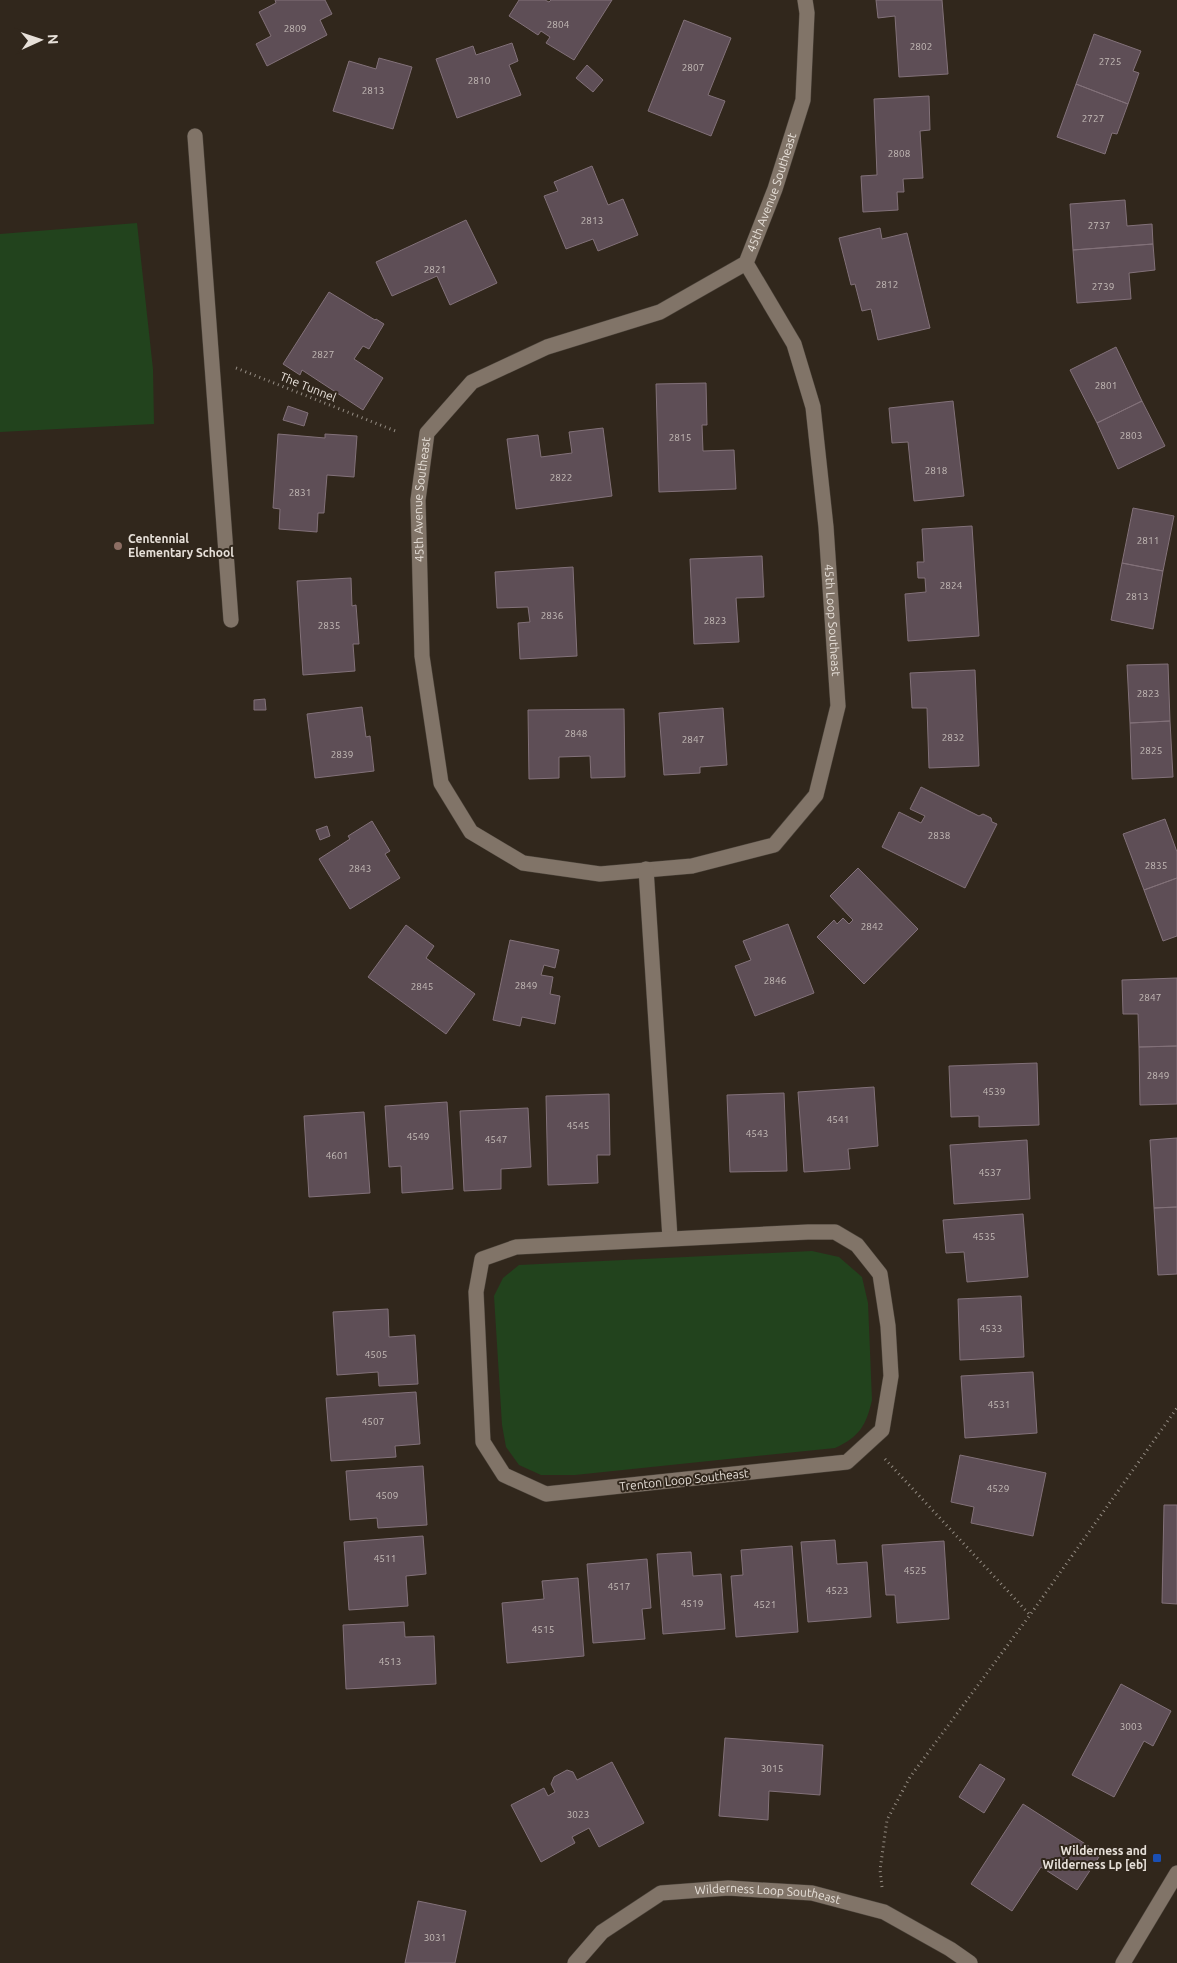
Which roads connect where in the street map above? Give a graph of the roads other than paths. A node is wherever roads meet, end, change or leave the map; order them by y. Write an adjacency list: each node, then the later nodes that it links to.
1 (806, 0): 3 (street, 45th Avenue Southeast)
2 (195, 136): 4 (street)
3 (746, 263): 5 (street, 45th Loop Southeast); 5 (street, 45th Avenue Southeast)
4 (231, 620)
5 (646, 870): 6 (street)
6 (670, 1238): 6 (street, Trenton Loop Southeast)
7 (1177, 1872): 10 (street)
8 (575, 1963): 9 (street, Wilderness Loop Southeast)
9 (970, 1963)
10 (1123, 1963)

